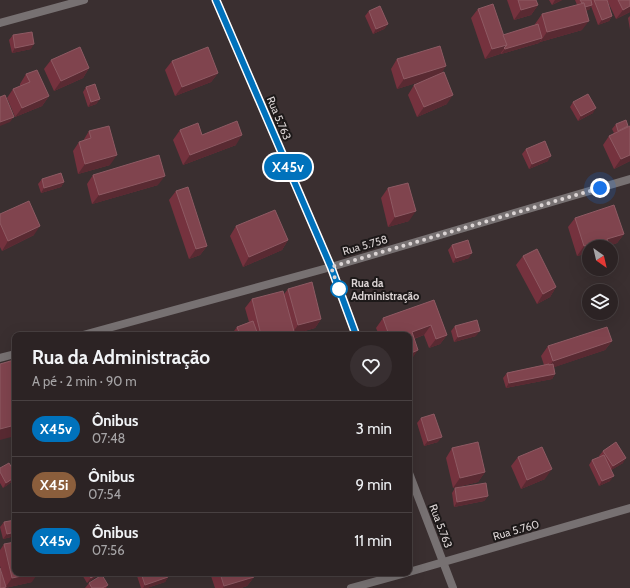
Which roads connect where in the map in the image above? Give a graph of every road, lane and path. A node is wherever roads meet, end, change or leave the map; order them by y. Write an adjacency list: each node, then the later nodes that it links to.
1 (84, 0): 3 (street)
2 (216, 0): 5 (street, Rua 5.763)
3 (0, 23)
4 (630, 179): 5 (street, Rua 5.758)
5 (331, 267): 6 (street, Rua 5.758); 7 (street, Rua 5.763)
6 (94, 332)
7 (355, 332)
8 (12, 355): 9 (street)
9 (0, 358)
10 (412, 480): 12 (street, Rua 5.763)
11 (630, 508): 12 (street, Rua 5.760)
12 (444, 563): 13 (street, Rua 5.760); 16 (street, Rua 5.763)
13 (412, 571)
14 (395, 576): 15 (street)
15 (351, 588)
16 (453, 588)

